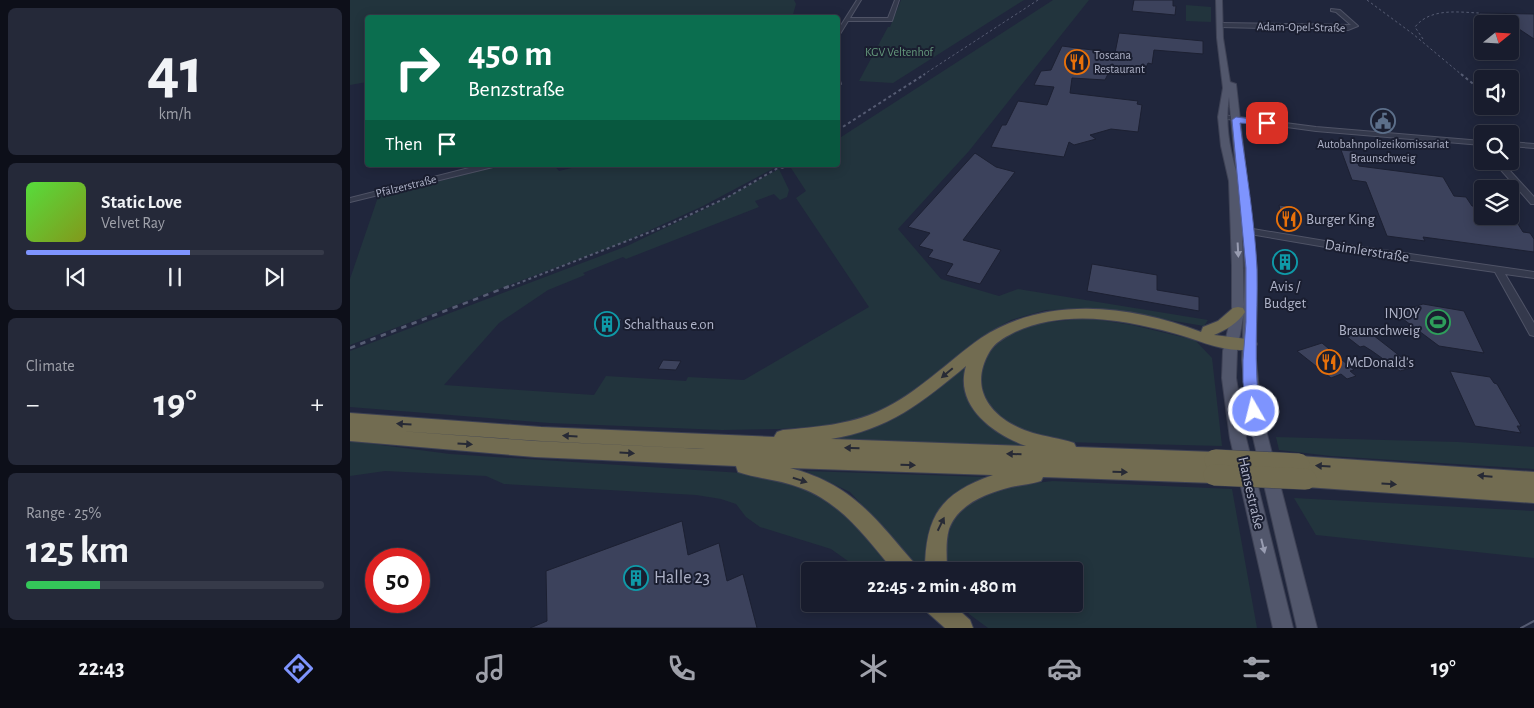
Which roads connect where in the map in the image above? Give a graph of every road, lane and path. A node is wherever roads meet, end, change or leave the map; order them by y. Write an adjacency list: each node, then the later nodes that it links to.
1 (860, 0): 5 (street)
2 (897, 0): 5 (street)
3 (1221, 0): 6 (main road, Hansestraße)
4 (1333, 10): 6 (street, Adam-Opel-Straße)
5 (847, 19): 7 (street)
6 (1223, 25): 8 (main road, Hansestraße); 9 (main road, Hansestraße)
7 (840, 30)
8 (1222, 117): 9 (street); 17 (main road, Hansestraße)
9 (1236, 120): 10 (street); 17 (main road, Hansestraße)
10 (1474, 142)
11 (1519, 145): 12 (street)
12 (1534, 146)
13 (482, 167): 15 (street, Pfälzerstraße)
14 (1505, 170): 16 (street)
15 (350, 200)
16 (1534, 202)
17 (1242, 230): 18 (street, Daimlerstraße); 20 (main road, Hansestraße, one-way to 20); 26 (main road, Hansestraße)
18 (1498, 270): 19 (street, Daimlerstraße); 23 (street)
19 (1534, 275)
20 (1238, 312): 22 (highway); 25 (main road, Hansestraße)
21 (1181, 330): 22 (highway); 24 (highway); 25 (highway)
22 (1208, 331): 25 (highway)
23 (1534, 332)
24 (1000, 334): 29 (highway, one-way to 29); 30 (highway)
25 (1232, 340): 26 (highway); 41 (main road, Hansestraße, one-way to 41)
26 (1249, 344): 42 (main road, Hansestraße)
27 (350, 420): 29 (highway, one-way to 27)
28 (350, 434): 29 (highway, one-way to 29)
29 (704, 450): 30 (highway, one-way to 29); 32 (highway, one-way to 32); 36 (highway, one-way to 36)
30 (1133, 458): 31 (highway)
31 (1214, 468): 32 (highway, one-way to 31); 33 (highway, bridge)
32 (1071, 470): 37 (highway, one-way to 32)
33 (1302, 472): 34 (highway, one-way to 33); 35 (highway, one-way to 35)
34 (1534, 480)
35 (1534, 494)
36 (899, 562)
37 (935, 562)
38 (945, 612): 40 (highway)
39 (955, 612): 40 (highway)
40 (964, 628)
41 (1283, 628)
42 (1307, 628)

